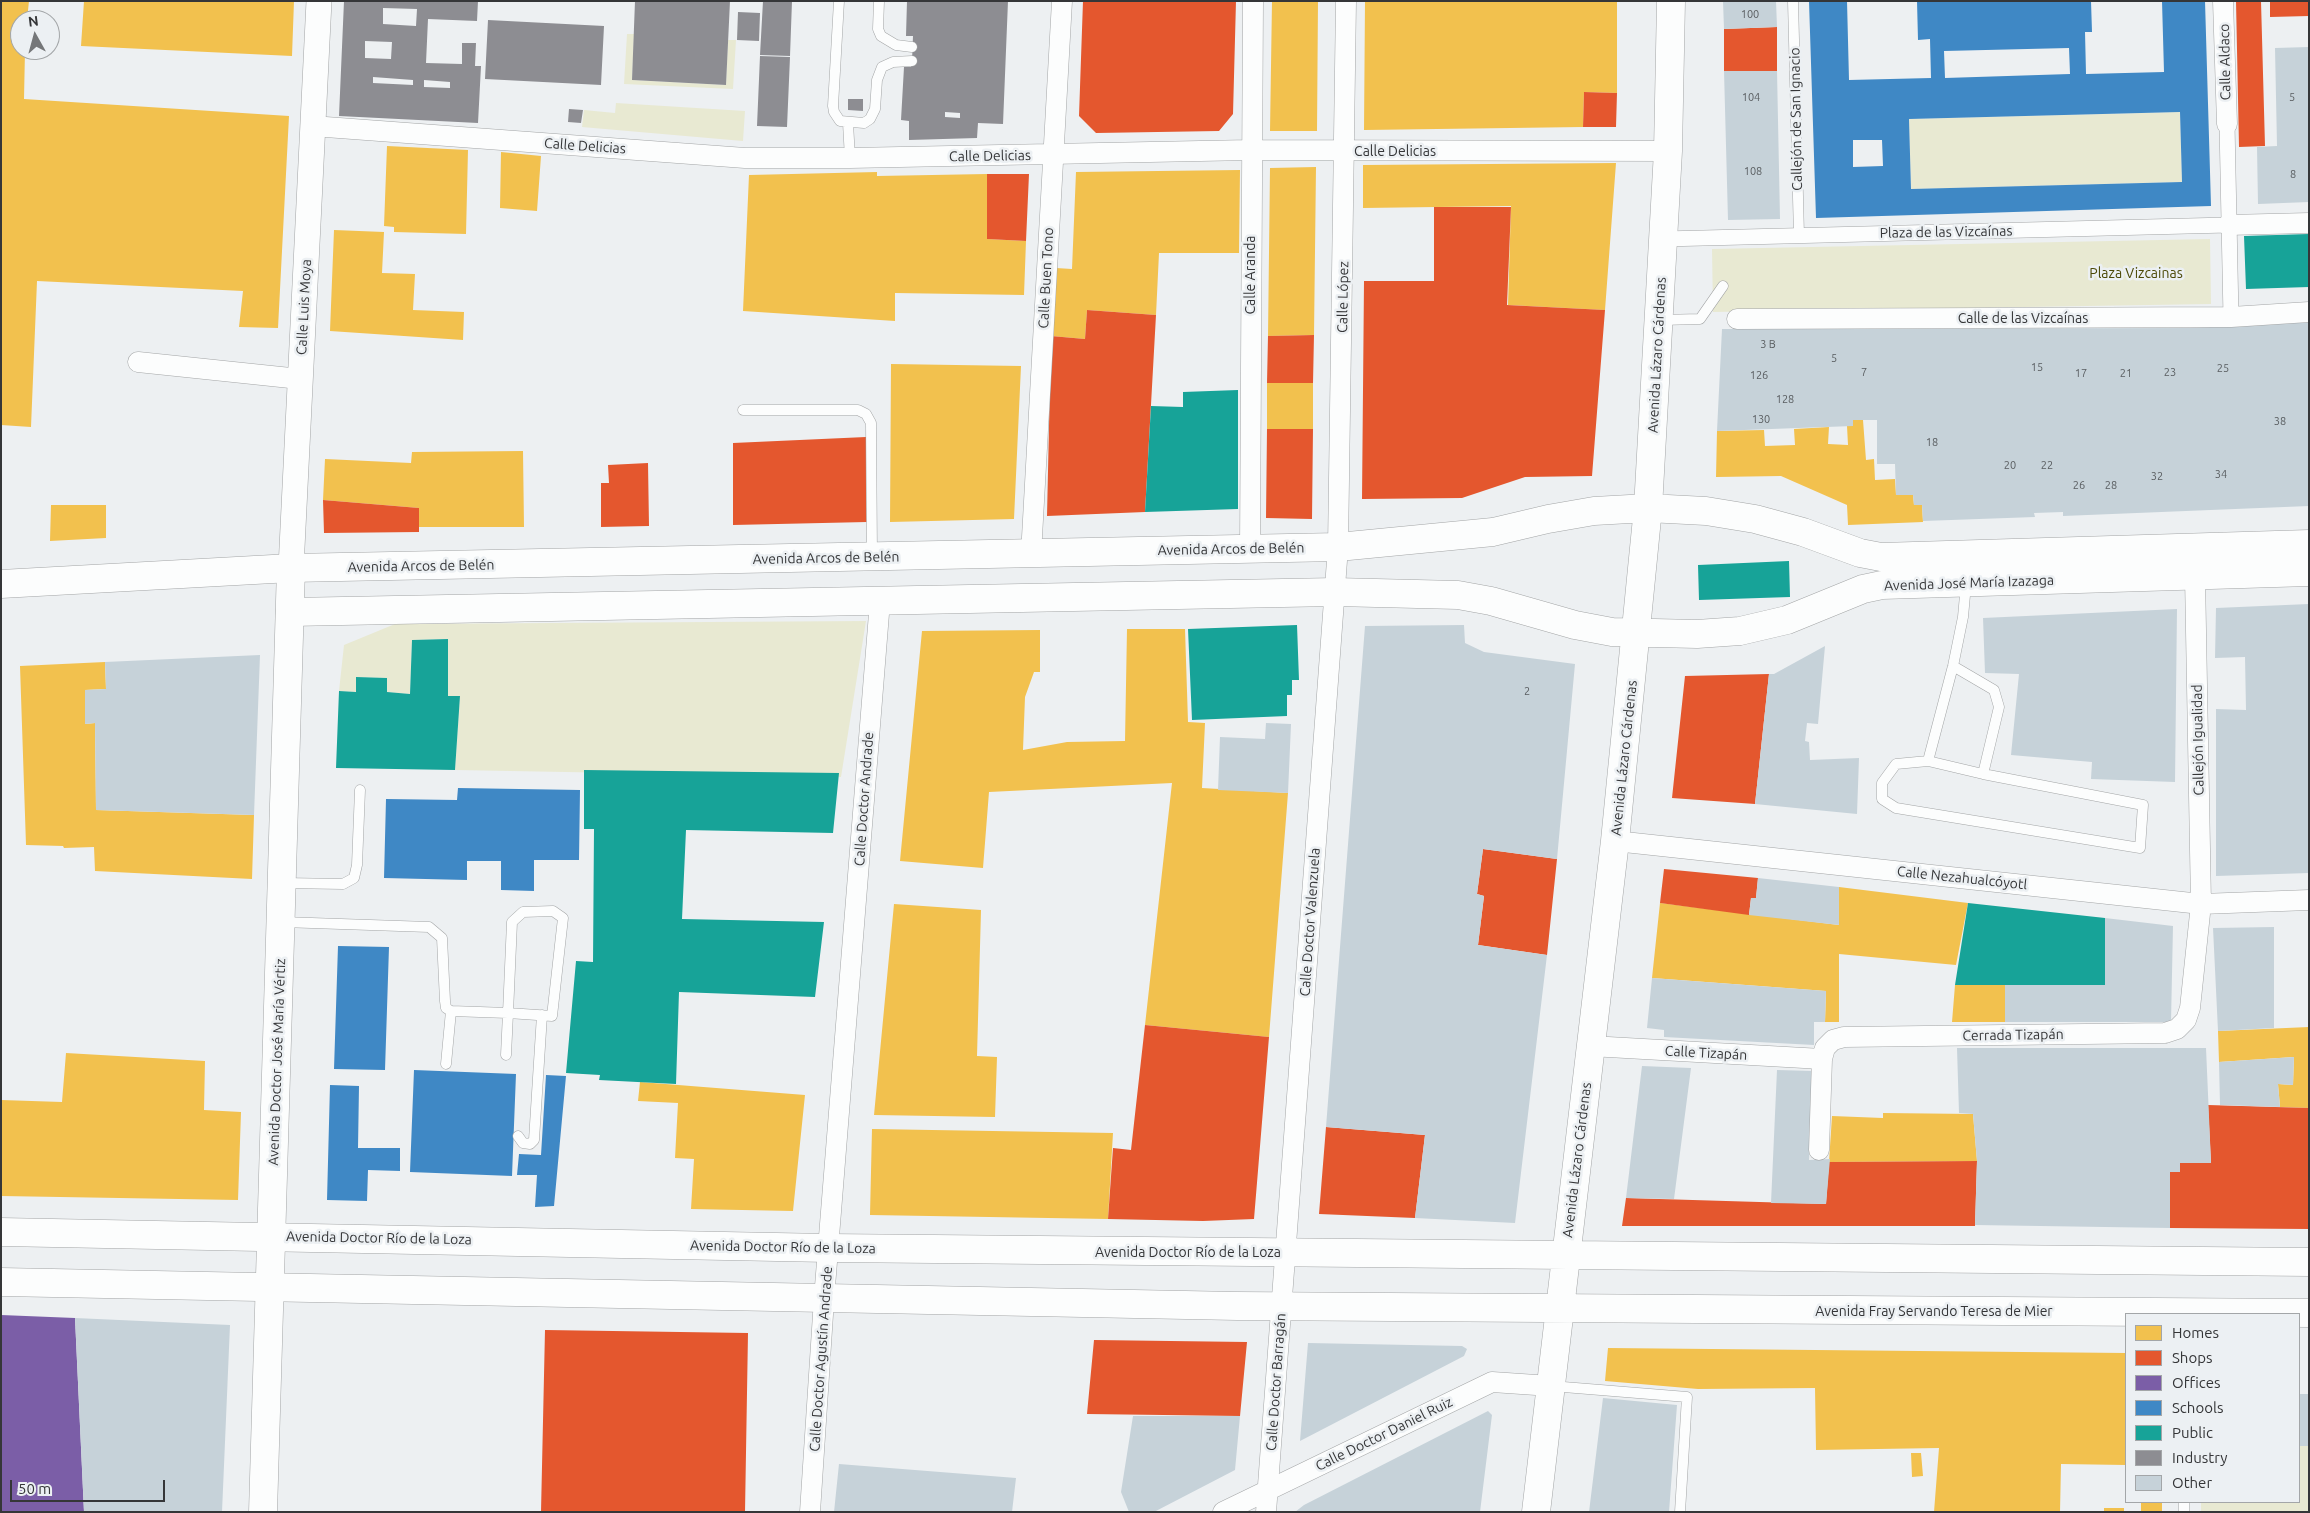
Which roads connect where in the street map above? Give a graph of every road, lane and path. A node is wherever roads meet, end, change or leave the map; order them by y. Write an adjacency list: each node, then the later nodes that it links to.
1 (319, 1): 14 (street, Calle Luis Moya)
2 (839, 1): 12 (lane)
3 (879, 1): 10 (lane)
4 (1062, 1): 18 (street, Calle Buen Tono)
5 (1253, 1): 15 (street, Calle Aranda)
6 (1346, 1): 16 (street, Calle López)
7 (1671, 1): 17 (main road, Avenida Lázaro Cárdenas)
8 (1793, 1): 22 (lane, Callejón de San Ignacio)
9 (2223, 1): 13 (street, Calle Aldaco)
10 (912, 47)
11 (912, 61): 12 (lane)
12 (848, 123): 19 (lane)
13 (2226, 124): 21 (street)
14 (312, 126): 19 (street, Calle Delicias); 30 (street, Calle Luis Moya)
15 (1250, 150): 16 (street, Calle Delicias); 18 (street, Calle Delicias); 35 (street, Calle Aranda)
16 (1345, 151): 17 (street, Calle Delicias); 34 (street, Calle López)
17 (1668, 151): 23 (main road, Avenida Lázaro Cárdenas)
18 (1053, 155): 19 (street, Calle Delicias); 36 (street, Calle Buen Tono)
19 (850, 158)
20 (2309, 223): 21 (street)
21 (2228, 225): 22 (street, Plaza de las Vizcaínas); 26 (street)
22 (1799, 236): 23 (street, Plaza de las Vizcaínas)
23 (1663, 239): 28 (main road, Avenida Lázaro Cárdenas)
24 (1723, 286): 28 (lane)
25 (2309, 312): 26 (street, Calle de las Vizcaínas)
26 (2231, 317): 27 (street, Calle de las Vizcaínas)
27 (1737, 319)
28 (1659, 320): 32 (main road, Avenida Lázaro Cárdenas)
29 (138, 362): 30 (street)
30 (300, 379): 38 (street, Calle Luis Moya)
31 (743, 410): 37 (lane)
32 (1648, 508): 33 (main road, Avenida José María Izazaga); 34 (main road, Avenida Arcos de Belén); 46 (main road, Avenida Lázaro Cárdenas)
33 (2309, 544)
34 (1338, 547): 35 (main road, Avenida Arcos de Belén); 43 (street, Calle López)
35 (1250, 549): 36 (main road, Avenida Arcos de Belén)
36 (1031, 554): 37 (main road, Avenida Arcos de Belén)
37 (872, 557): 38 (main road, Avenida Arcos de Belén)
38 (291, 568): 42 (main road, Avenida Arcos de Belén); 45 (main road, Calle Luis Moya)
39 (2309, 572): 40 (main road, Avenida José María Izazaga)
40 (2195, 576): 41 (main road, Avenida José María Izazaga); 54 (street, Callejón Igualidad)
41 (1966, 583): 46 (main road, Avenida José María Izazaga); 47 (lane)
42 (1, 584)
43 (1335, 592): 44 (main road); 46 (main road); 69 (street, Calle Doctor Valenzuela)
44 (880, 601): 45 (main road); 56 (street, Calle Doctor Andrade)
45 (290, 612): 52 (main road, Avenida Doctor José María Vértiz)
46 (1636, 634): 51 (main road, Avenida Lázaro Cárdenas)
47 (1953, 666): 48 (lane); 49 (lane)
48 (1928, 761): 49 (lane); 49 (lane)
49 (1983, 774)
50 (360, 790): 52 (lane)
51 (1615, 841): 54 (street, Calle Nezahualcóyotl); 60 (main road, Avenida Lázaro Cárdenas)
52 (283, 883): 55 (main road, Avenida Doctor José María Vértiz)
53 (2309, 900): 54 (street, Calle Nezahualcóyotl)
54 (2201, 904): 62 (street, Cerrada Tizapán)
55 (282, 922): 57 (lane); 67 (main road, Avenida Doctor José María Vértiz)
56 (848, 997): 68 (street, Calle Doctor Agustín Andrade)
57 (451, 1011): 58 (lane); 63 (lane)
58 (508, 1013): 59 (lane); 59 (lane); 61 (lane)
59 (542, 1015): 64 (lane)
60 (1590, 1046): 62 (street, Calle Tizapán); 70 (main road, Avenida Lázaro Cárdenas)
61 (506, 1055)
62 (1822, 1059): 65 (street)
63 (446, 1064)
64 (518, 1136)
65 (1819, 1150)
66 (1, 1232): 67 (main road, Avenida Doctor Río de la Loza)
67 (272, 1236): 68 (main road, Avenida Doctor Río de la Loza); 73 (main road, Avenida Doctor José María Vértiz)
68 (828, 1248): 69 (main road, Avenida Doctor Río de la Loza); 74 (street, Calle Doctor Agustín Andrade)
69 (1286, 1252): 70 (main road, Avenida Doctor Río de la Loza); 75 (street, Calle Doctor Barragán)
70 (1566, 1255): 71 (main road); 76 (main road, Avenida Lázaro Cárdenas)
71 (2309, 1262)
72 (1, 1282): 73 (main road)
73 (272, 1288): 74 (main road); 81 (main road, Avenida Doctor José María Vértiz)
74 (824, 1299): 75 (main road); 82 (street, Calle Doctor Agustín Andrade)
75 (1281, 1307): 76 (main road); 80 (street, Calle Doctor Barragán)
76 (1560, 1309): 78 (main road, Avenida Fray Servando Teresa de Mier); 79 (main road, Avenida Lázaro Cárdenas)
77 (2309, 1312): 78 (main road, Avenida Fray Servando Teresa de Mier)
78 (2183, 1313)
79 (1551, 1386): 80 (street, Calle Doctor Daniel Ruiz); 85 (main road, Avenida Lázaro Cárdenas); 86 (lane)
80 (1268, 1489): 83 (street, Calle Doctor Daniel Ruiz); 84 (street, Calle Doctor Barragán)
81 (263, 1512)
82 (810, 1512)
83 (1223, 1512)
84 (1266, 1512)
85 (1536, 1512)
86 (1680, 1512)

